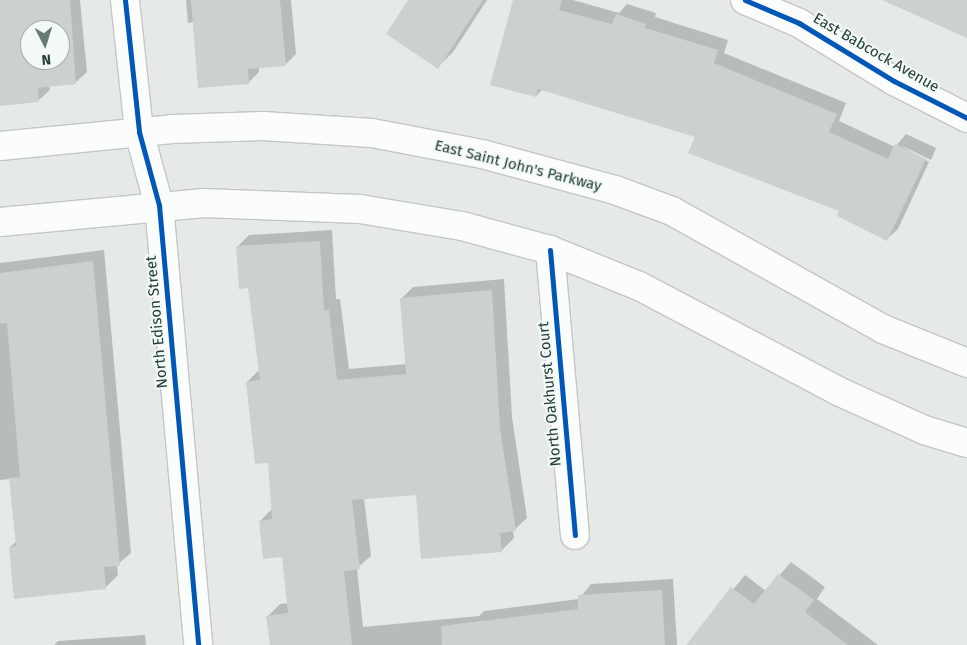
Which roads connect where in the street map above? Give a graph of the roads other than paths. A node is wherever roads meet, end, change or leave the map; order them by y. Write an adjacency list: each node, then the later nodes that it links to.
1 (125, 0): 4 (main road, North Edison Street)
2 (745, 0): 3 (main road, East Babcock Avenue)
3 (967, 118)
4 (139, 132): 5 (main road, East Saint John's Parkway); 6 (main road, North Edison Street); 9 (main road, East Saint John's Parkway)
5 (0, 146)
6 (159, 205): 7 (main road); 8 (main road); 12 (main road, North Edison Street)
7 (0, 222)
8 (550, 250): 10 (main road); 11 (main road, North Oakhurst Court)
9 (967, 363)
10 (967, 444)
11 (575, 535)
12 (198, 645)

